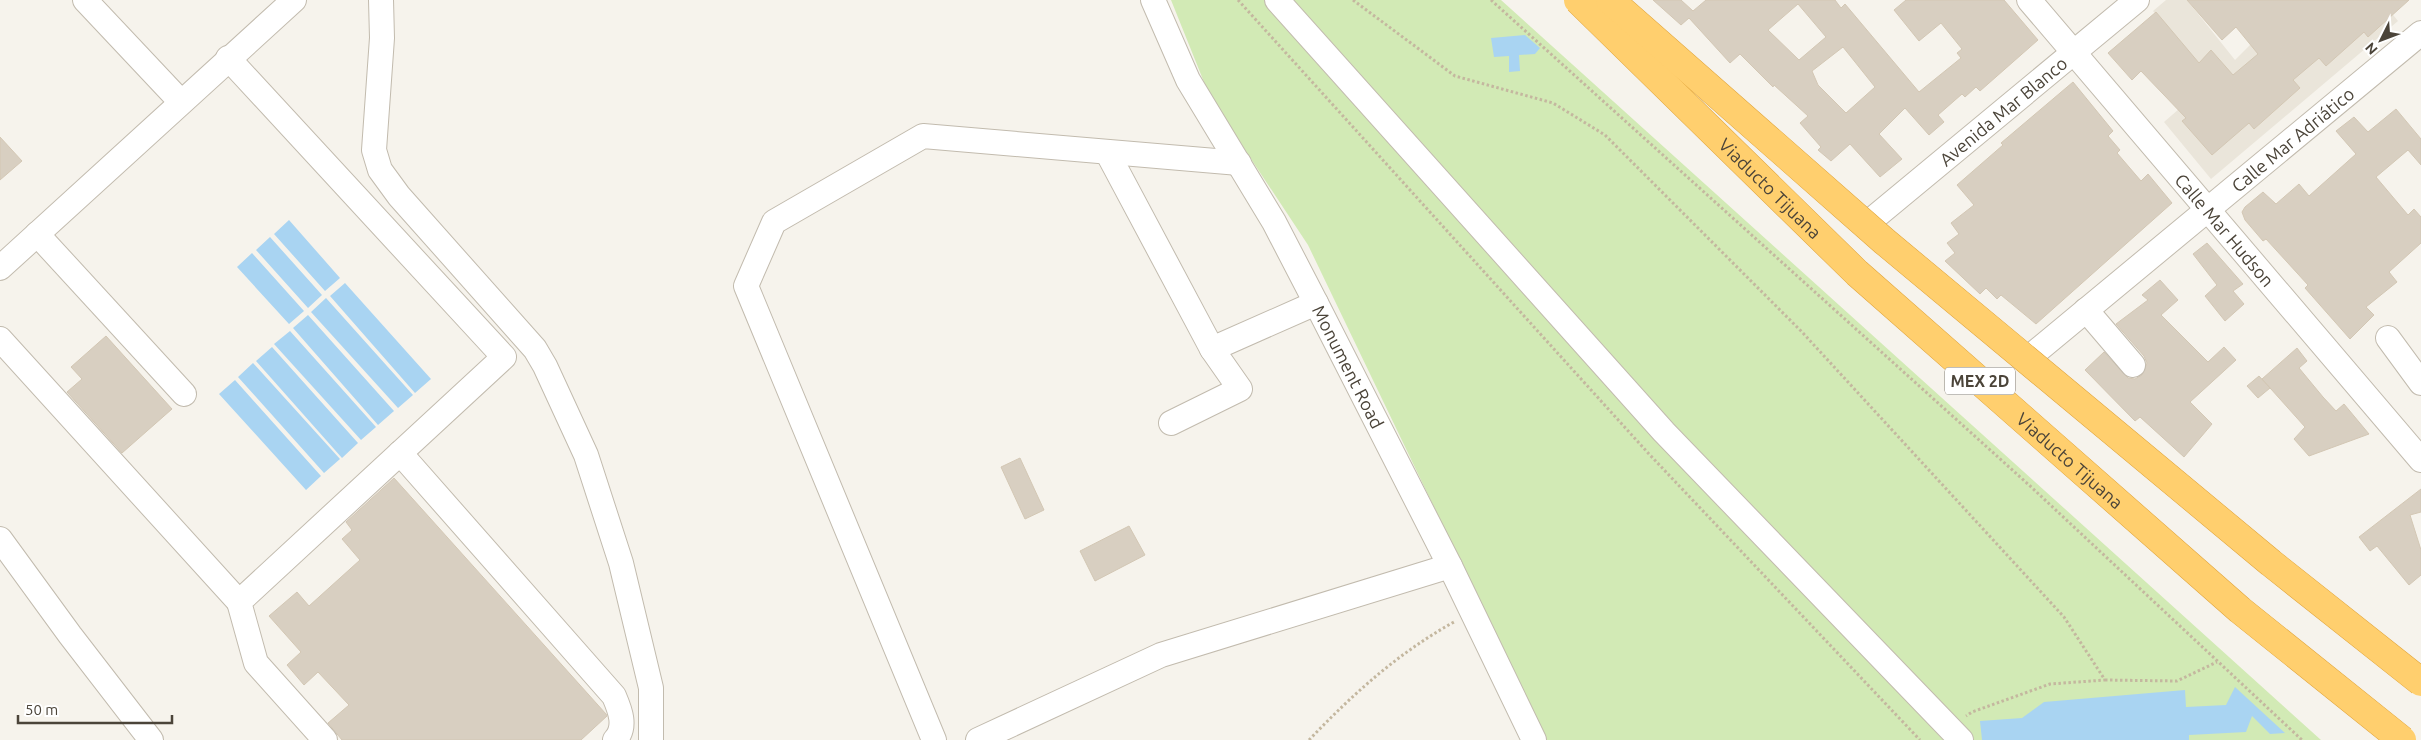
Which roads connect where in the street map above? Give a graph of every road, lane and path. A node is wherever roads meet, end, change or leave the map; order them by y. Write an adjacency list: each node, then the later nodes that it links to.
1 (85, 0): 16 (street)
2 (294, 0): 15 (street)
3 (381, 0): 46 (street)
4 (1153, 0): 18 (street, Monument Road)
5 (1238, 0): 51 (path)
6 (1277, 0): 42 (street)
7 (1353, 0): 40 (path)
8 (1491, 0): 39 (path)
9 (1578, 0): 53 (highway, Viaducto Tijuana / MEX 2D, bridge)
10 (1610, 0): 41 (highway, Viaducto Tijuana / MEX 2D, bridge)
11 (2028, 0): 14 (street, Calle Mar Hudson)
12 (2137, 0): 14 (street, Avenida Mar Blanco)
13 (2421, 33): 19 (street, Calle Mar Adriático)
14 (2074, 54): 19 (street, Calle Mar Hudson); 20 (street, Avenida Mar Blanco)
15 (228, 58): 16 (street); 33 (street)
16 (181, 102): 21 (street)
17 (1107, 152): 18 (street); 27 (street); 47 (street)
18 (1239, 163): 23 (street, Monument Road)
19 (2206, 209): 24 (street, Calle Mar Adriático); 34 (street, Calle Mar Hudson)
20 (1869, 222)
21 (37, 234): 22 (street); 31 (street)
22 (0, 268)
23 (1316, 303): 27 (street); 36 (street, Monument Road)
24 (2086, 310): 28 (street, Calle Mar Adriático); 29 (street)
25 (2388, 338): 30 (street)
26 (0, 339): 37 (street)
27 (1212, 349): 32 (street)
28 (2026, 360)
29 (2133, 365)
30 (2421, 383)
31 (184, 394)
32 (1171, 423)
33 (400, 453): 37 (street); 45 (street)
34 (2421, 460)
35 (0, 539): 43 (street)
36 (1450, 566): 38 (street, Monument Road); 48 (street)
37 (239, 602): 44 (street)
38 (1472, 612): 49 (path); 50 (street, Monument Road)
39 (2217, 662): 40 (path); 52 (path)
40 (2105, 680): 42 (path)
41 (2421, 682)
42 (1948, 736)
43 (150, 740)
44 (326, 740)
45 (615, 740)
46 (651, 740)
47 (934, 740)
48 (978, 740)
49 (1309, 740)
50 (1534, 740)
51 (1920, 740)
52 (2302, 740)
53 (2402, 740)

